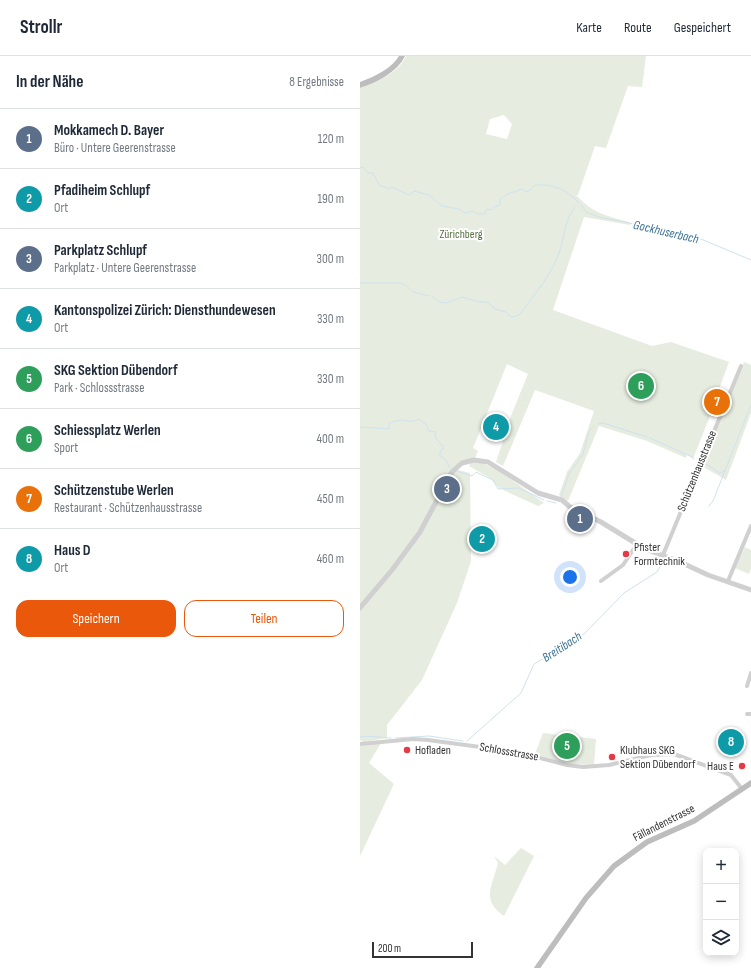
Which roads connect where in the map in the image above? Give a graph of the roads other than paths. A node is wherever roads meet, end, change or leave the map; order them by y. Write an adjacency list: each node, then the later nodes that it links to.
1 (402, 56): 2 (main road)
2 (360, 85)
3 (741, 366): 6 (street, Schützenhausstrasse)
4 (751, 526): 8 (street)
5 (637, 544): 6 (street); 7 (street); 10 (street)
6 (663, 555): 8 (street)
7 (601, 581)
8 (728, 581): 9 (street)
9 (751, 590)
10 (360, 608)
11 (751, 673): 12 (street)
12 (747, 686)
13 (360, 744): 15 (street, Schlossstrasse)
14 (751, 783): 15 (main road, Fällandenstrasse)
15 (742, 789): 16 (main road, Fällandenstrasse)
16 (537, 968)

